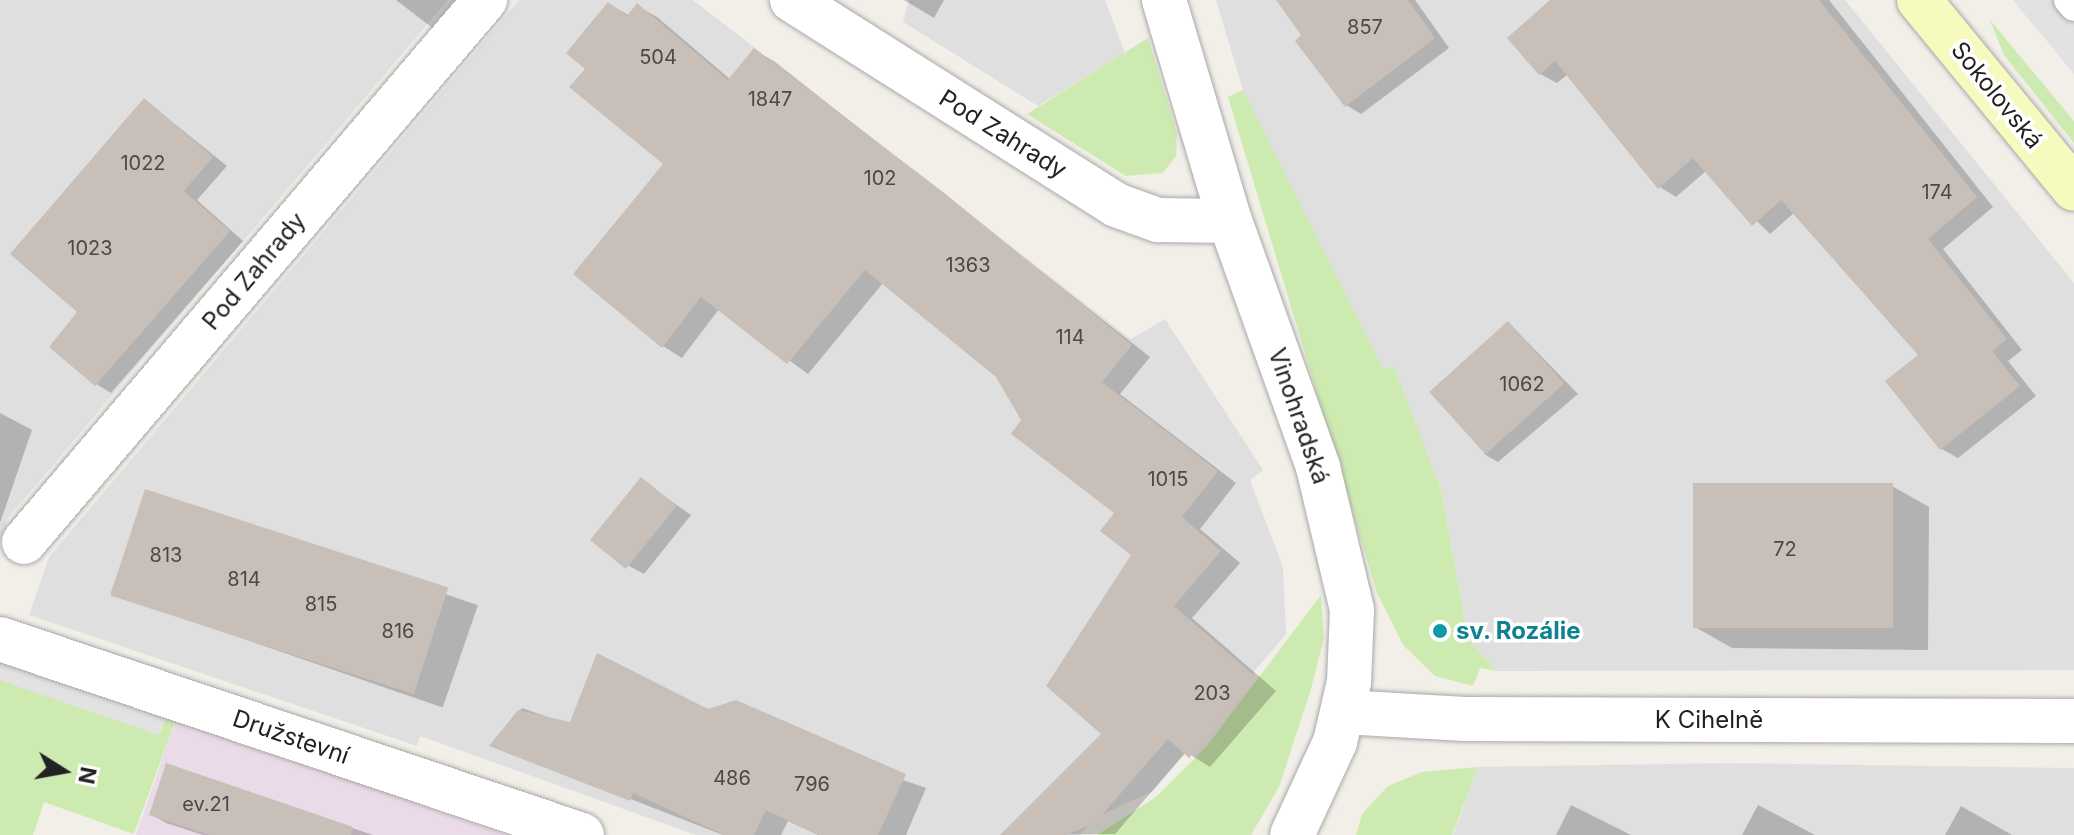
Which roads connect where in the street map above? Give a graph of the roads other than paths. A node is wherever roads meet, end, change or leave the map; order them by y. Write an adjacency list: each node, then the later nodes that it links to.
1 (485, 0): 9 (street, Pod Zahrady)
2 (792, 0): 8 (street, Pod Zahrady)
3 (1164, 0): 8 (street, Vinohradská)
4 (1919, 0): 7 (main road, Sokolovská)
5 (2068, 0): 6 (lane)
6 (2074, 7)
7 (2074, 189)
8 (1230, 221): 11 (street, Vinohradská)
9 (24, 542)
10 (0, 639): 13 (street, Družstevní)
11 (1343, 712): 12 (street, K Cihelně); 14 (street, Vinohradská)
12 (2074, 721)
13 (582, 835)
14 (1292, 835)

